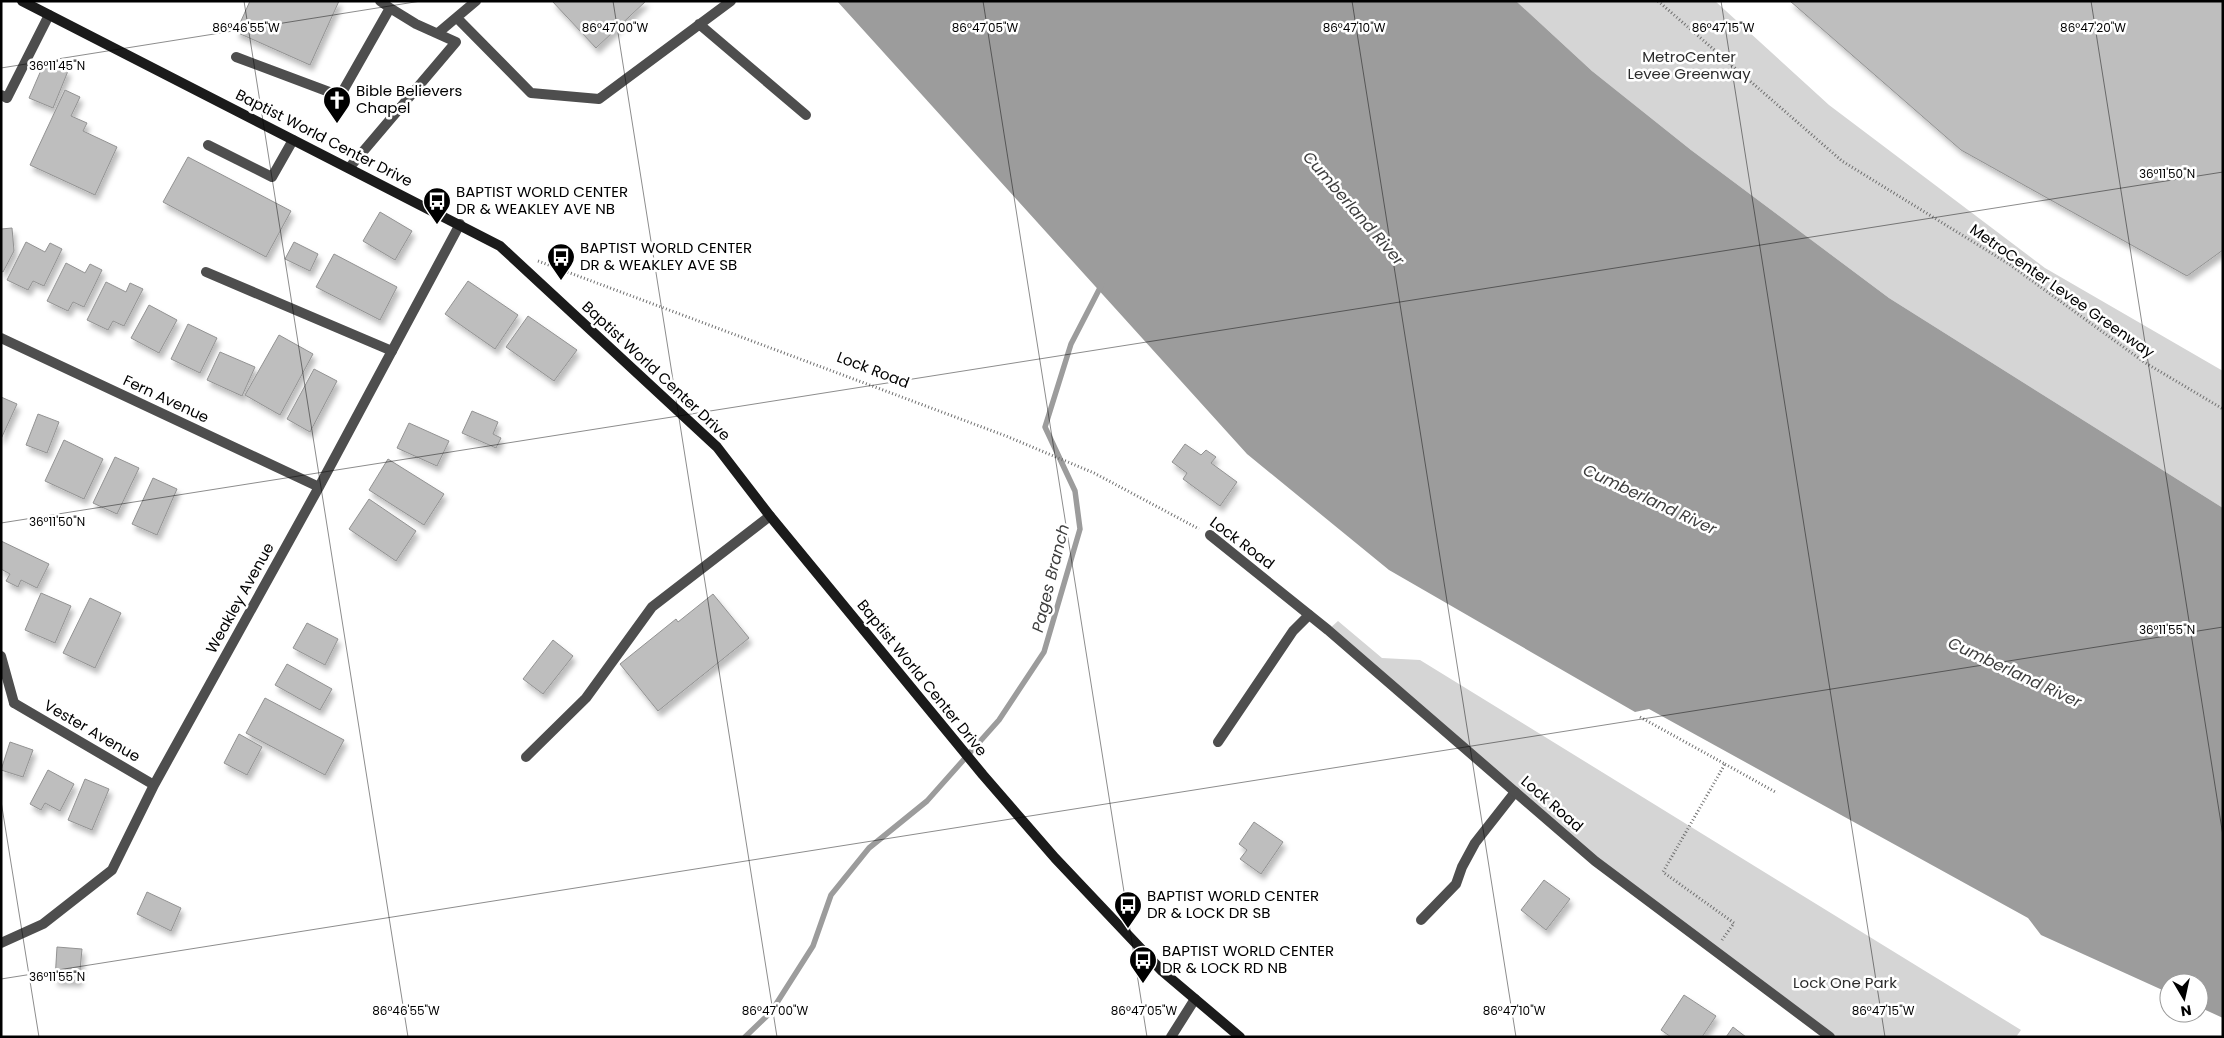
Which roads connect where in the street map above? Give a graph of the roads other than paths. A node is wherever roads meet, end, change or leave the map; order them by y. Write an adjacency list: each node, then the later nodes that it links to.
1 (22, 1): 6 (street, Baptist World Center Drive)
2 (380, 1): 5 (street)
3 (476, 1): 7 (street)
4 (731, 1): 8 (street)
5 (390, 8): 9 (street); 10 (street)
6 (49, 15): 11 (street); 13 (street, Baptist World Center Drive)
7 (457, 18): 8 (street); 9 (street)
8 (700, 24): 12 (street)
9 (438, 33): 15 (street)
10 (236, 57)
11 (1, 95)
12 (806, 115)
13 (293, 140): 14 (street); 15 (street, Baptist World Center Drive)
14 (208, 145)
15 (349, 168): 16 (street, Baptist World Center Drive)
16 (460, 224): 19 (street, Weakley Avenue); 21 (street, Baptist World Center Drive)
17 (206, 272): 19 (street)
18 (1, 338): 20 (street, Fern Avenue)
19 (392, 351): 20 (street, Weakley Avenue)
20 (319, 487): 27 (street, Weakley Avenue)
21 (770, 516): 26 (street); 31 (street, Baptist World Center Drive)
22 (1210, 535): 23 (street, Lock Road)
23 (1309, 614): 25 (street); 28 (street, Lock Road)
24 (1, 656): 27 (street, Vester Avenue)
25 (1218, 742)
26 (526, 756)
27 (154, 785): 30 (street, Weakley Avenue)
28 (1515, 792): 29 (street); 34 (street, Lock Road)
29 (1421, 920)
30 (1, 943)
31 (1195, 999): 32 (street); 33 (street, Baptist World Center Drive)
32 (1171, 1037)
33 (1240, 1037)
34 (1830, 1037)

